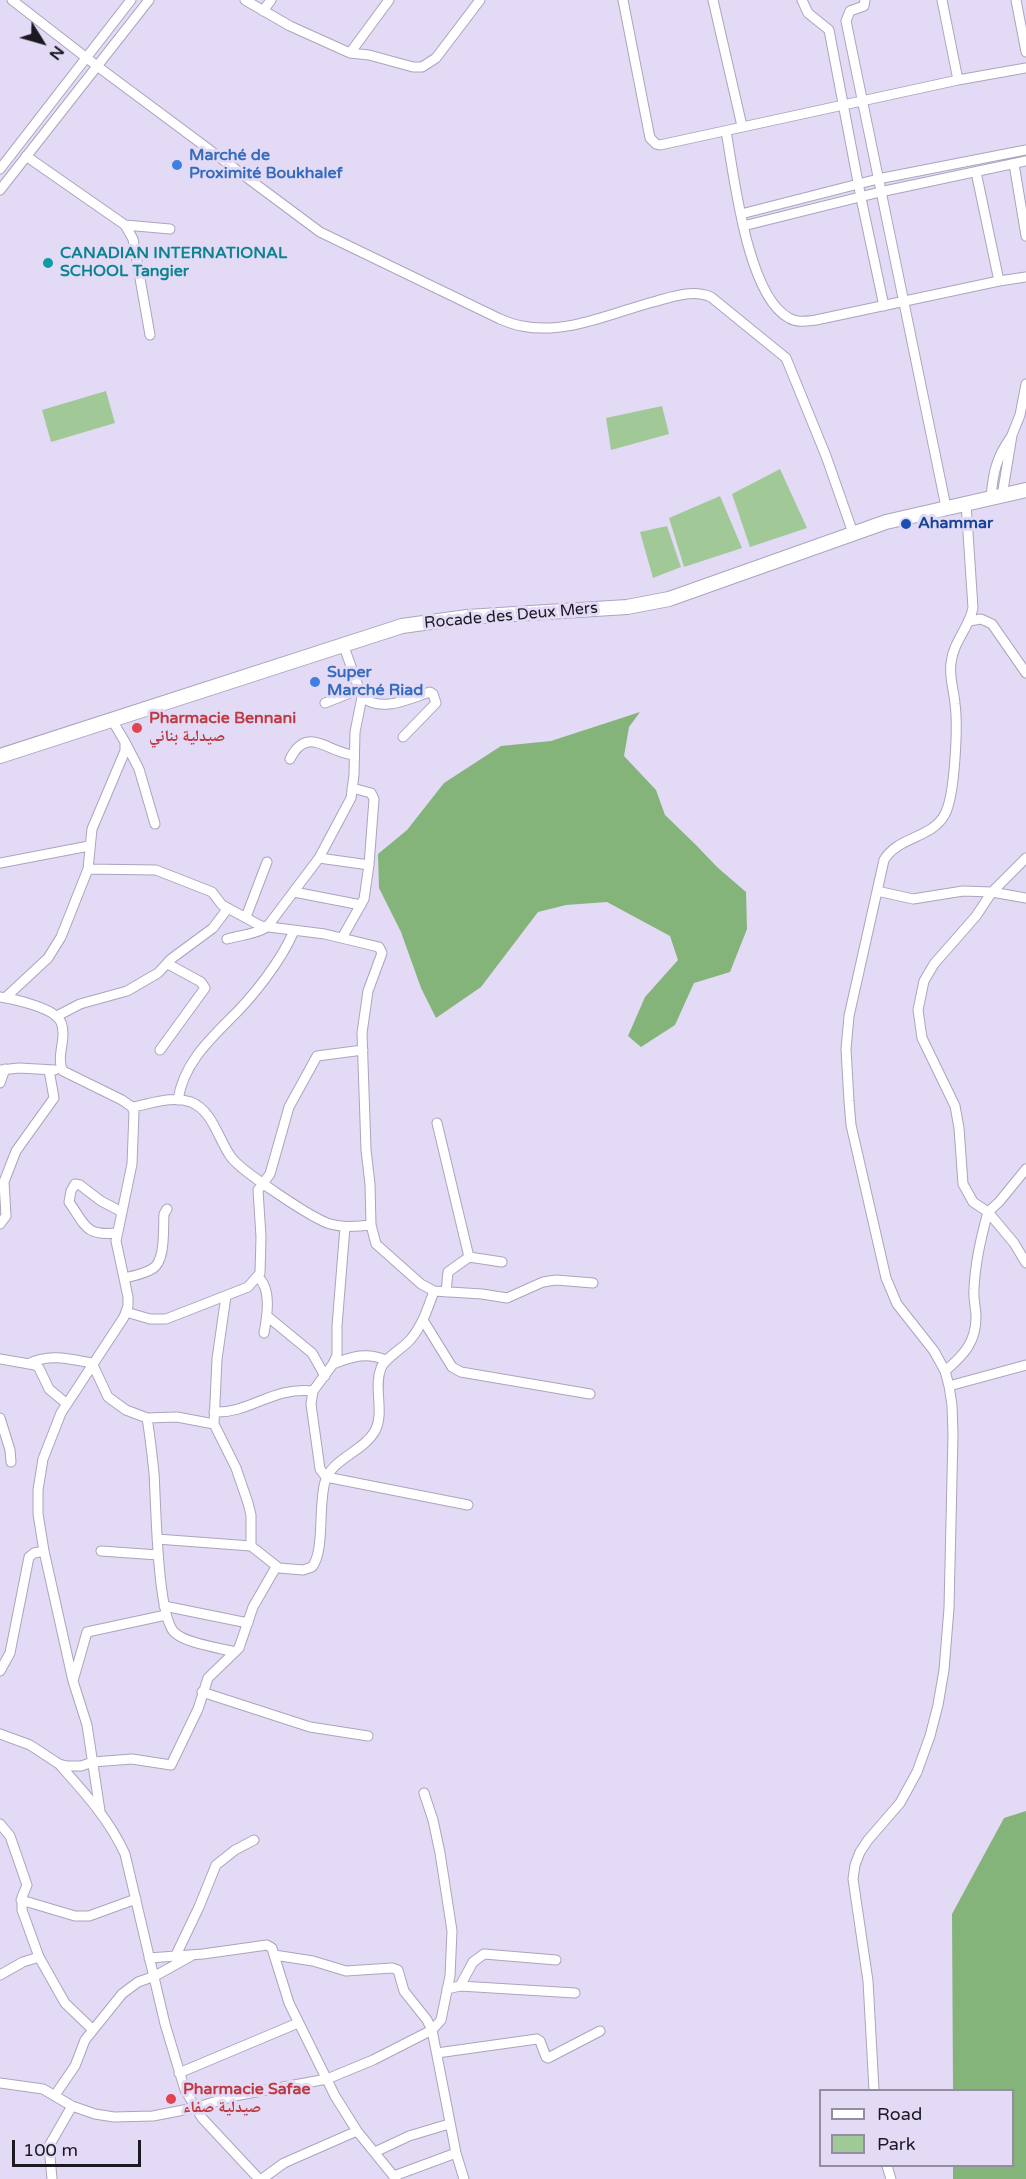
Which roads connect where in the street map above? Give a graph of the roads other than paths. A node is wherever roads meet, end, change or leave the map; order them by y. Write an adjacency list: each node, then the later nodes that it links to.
1 (12, 0): 17 (street)
2 (131, 0): 17 (street)
3 (149, 0): 18 (street)
4 (245, 0): 14 (street)
5 (271, 0): 14 (street)
6 (389, 0): 16 (street)
7 (480, 0): 16 (street)
8 (623, 0): 24 (street)
9 (713, 0): 23 (street)
10 (802, 0): 22 (street)
11 (865, 0): 21 (street)
12 (942, 0): 20 (street)
13 (1016, 0): 15 (street)
14 (263, 11): 16 (street)
15 (1026, 52)
16 (350, 53)
17 (86, 57): 18 (street); 29 (street)
18 (97, 66): 26 (street); 51 (street)
19 (1026, 68): 20 (street)
20 (958, 80): 21 (street)
21 (862, 101): 22 (street); 31 (street)
22 (844, 106): 23 (street); 32 (street)
23 (742, 126): 24 (street)
24 (726, 131): 36 (street)
25 (1026, 150): 31 (street)
26 (26, 156): 33 (street); 37 (street)
27 (1026, 161): 28 (street)
28 (1014, 164): 30 (street); 40 (street)
29 (0, 168)
30 (976, 172): 34 (street); 42 (street)
31 (878, 178): 32 (street); 34 (street)
32 (858, 185): 35 (street); 36 (street)
33 (0, 190)
34 (880, 192): 35 (street); 43 (street)
35 (861, 198): 38 (street); 44 (street)
36 (741, 214): 38 (street)
37 (125, 225): 39 (street); 45 (street)
38 (743, 226): 44 (street)
39 (170, 229)
40 (1026, 236)
41 (1026, 277): 42 (street)
42 (999, 281): 43 (street)
43 (904, 302): 44 (street); 50 (street)
44 (884, 306)
45 (150, 335)
46 (1026, 384): 48 (street)
47 (1026, 490): 48 (highway, Rocade des Deux Mers)
48 (997, 497): 49 (highway, Rocade des Deux Mers)
49 (966, 503): 50 (highway, Rocade des Deux Mers); 52 (street)
50 (946, 507): 51 (highway, Rocade des Deux Mers)
51 (853, 533): 53 (highway, Rocade des Deux Mers)
52 (969, 621): 54 (street); 72 (street)
53 (344, 644): 55 (street); 57 (highway, Rocade des Deux Mers)
54 (1026, 673)
55 (361, 693): 56 (street); 58 (street); 60 (street)
56 (325, 703)
57 (112, 720): 59 (street); 61 (highway, Rocade des Deux Mers)
58 (403, 737)
59 (125, 742): 64 (street); 65 (street)
60 (354, 755): 62 (street); 63 (street)
61 (0, 756)
62 (290, 759)
63 (352, 788): 66 (street); 70 (street)
64 (155, 825)
65 (89, 846): 69 (street); 71 (street)
66 (319, 858): 70 (street); 73 (street)
67 (1026, 858): 74 (street)
68 (267, 862): 78 (street)
69 (0, 863)
70 (369, 865): 76 (street)
71 (88, 869): 77 (street); 84 (street)
72 (877, 891): 74 (street); 123 (street)
73 (294, 892): 76 (street); 79 (street)
74 (992, 892): 75 (street); 99 (street)
75 (1026, 898)
76 (361, 905): 81 (street)
77 (228, 908): 78 (street); 83 (street)
78 (246, 917): 79 (street)
79 (267, 927): 80 (street); 82 (street)
80 (294, 931): 81 (street); 92 (street)
81 (342, 938): 87 (street)
82 (227, 939)
83 (168, 964): 85 (street); 86 (street)
84 (2, 997): 85 (street)
85 (57, 1016): 90 (street)
86 (160, 1050)
87 (363, 1050): 96 (street); 101 (street)
88 (3, 1069): 89 (street); 91 (street)
89 (49, 1070): 90 (street); 100 (street)
90 (63, 1071): 93 (street)
91 (0, 1083)
92 (178, 1100): 93 (street); 96 (street)
93 (132, 1107): 98 (street)
94 (437, 1123): 104 (street)
95 (1026, 1169): 99 (street)
96 (264, 1183): 102 (street); 107 (street)
97 (167, 1209): 108 (street)
98 (122, 1212): 103 (street); 103 (street)
99 (988, 1212): 106 (street); 123 (street)
100 (0, 1224)
101 (371, 1225): 102 (street); 110 (street)
102 (345, 1227): 121 (street)
103 (117, 1233): 108 (street)
104 (469, 1257): 105 (street); 111 (street)
105 (502, 1262)
106 (1026, 1263)
107 (258, 1277): 112 (street); 114 (street)
108 (124, 1278): 113 (street)
109 (593, 1283): 111 (street)
110 (434, 1291): 111 (street); 115 (street)
111 (446, 1292)
112 (226, 1296): 113 (street); 129 (street)
113 (126, 1312): 119 (street)
114 (267, 1316): 116 (street); 124 (street)
115 (423, 1320): 118 (street); 127 (street)
116 (264, 1333)
117 (0, 1359): 120 (street)
118 (386, 1360): 121 (street); 134 (street)
119 (92, 1363): 120 (street); 128 (street); 131 (street)
120 (28, 1364): 128 (street)
121 (333, 1364): 124 (street)
122 (1026, 1365): 125 (street)
123 (945, 1371): 125 (street)
124 (325, 1376): 126 (street)
125 (949, 1386): 177 (street)
126 (313, 1391): 129 (street); 134 (street)
127 (590, 1394)
128 (67, 1404): 138 (street)
129 (214, 1412): 132 (street)
130 (0, 1418): 133 (street)
131 (147, 1418): 132 (street); 136 (street)
132 (214, 1424): 137 (street)
133 (11, 1462)
134 (326, 1477): 135 (street); 141 (street)
135 (468, 1505)
136 (157, 1539): 137 (street); 140 (street)
137 (251, 1546): 141 (street)
138 (44, 1551): 145 (street); 146 (street)
139 (101, 1551): 140 (street)
140 (158, 1555): 142 (street)
141 (276, 1567): 143 (street)
142 (165, 1610): 143 (street); 144 (street); 146 (street)
143 (248, 1623): 144 (street)
144 (235, 1652): 147 (street)
145 (0, 1671)
146 (73, 1681): 150 (street)
147 (202, 1692): 149 (street); 150 (street)
148 (0, 1734): 151 (street)
149 (369, 1736)
150 (93, 1762): 151 (street); 153 (street)
151 (59, 1764): 153 (street)
152 (424, 1793): 167 (street)
153 (100, 1811): 156 (street)
154 (0, 1824): 157 (street)
155 (254, 1840): 158 (street)
156 (136, 1899): 157 (street); 162 (street)
157 (21, 1900): 161 (street)
158 (176, 1955): 159 (street); 162 (street)
159 (193, 1955): 160 (street); 165 (street)
160 (274, 1955): 169 (street); 171 (street)
161 (39, 1957): 164 (street); 170 (street)
162 (149, 1958): 165 (street)
163 (555, 1960): 166 (street)
164 (0, 1975)
165 (155, 1976): 170 (street); 174 (street)
166 (460, 1986): 167 (street); 168 (street)
167 (447, 1989): 171 (street)
168 (575, 1993)
169 (298, 2023): 174 (street); 175 (street)
170 (93, 2030): 178 (street)
171 (432, 2030): 173 (street); 175 (street)
172 (600, 2031): 173 (street)
173 (437, 2053): 181 (street)
174 (179, 2073): 180 (street)
175 (327, 2079): 180 (street); 182 (street)
176 (0, 2083): 178 (street)
177 (874, 2089)
178 (55, 2095): 179 (street)
179 (72, 2106): 180 (street); 186 (street)
180 (194, 2108): 187 (street)
181 (449, 2124): 183 (street); 184 (street)
182 (357, 2131): 183 (street); 187 (street)
183 (375, 2152): 185 (street)
184 (456, 2153): 185 (street); 188 (street)
185 (395, 2178)
186 (52, 2179)
187 (261, 2179)
188 (464, 2179)

